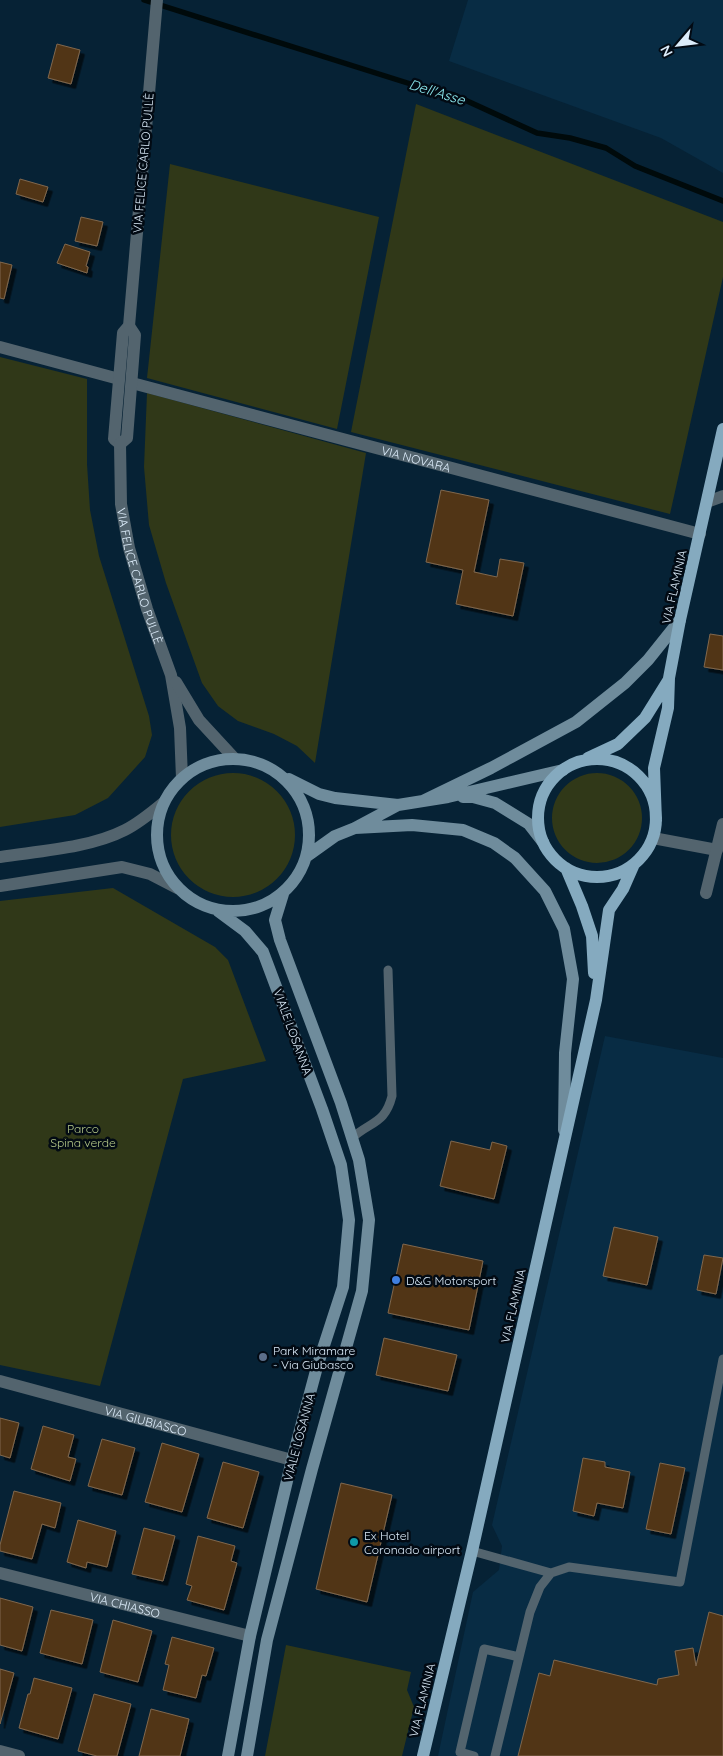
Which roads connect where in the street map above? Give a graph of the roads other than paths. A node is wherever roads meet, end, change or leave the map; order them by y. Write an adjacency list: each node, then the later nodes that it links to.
1 (157, 0): 2 (street, VIA FELICE CARLO PULLÈ)
2 (129, 326): 4 (street, VIA FELICE CARLO PULLÈ); 5 (street, VIA FELICE CARLO PULLÈ)
3 (0, 347): 4 (street)
4 (119, 380): 7 (street, VIA FELICE CARLO PULLÈ)
5 (132, 383): 7 (street, VIA FELICE CARLO PULLÈ); 10 (street, VIA NOVARA)
6 (723, 429): 9 (main road, VIA FLAMINIA)
7 (120, 444): 12 (street, VIA FELICE CARLO PULLÈ)
8 (723, 496): 9 (street)
9 (707, 502): 10 (main road, VIA FLAMINIA)
10 (700, 534): 11 (main road, VIA FLAMINIA)
11 (680, 620): 13 (main road, VIA FLAMINIA); 20 (main road)
12 (171, 675): 14 (street, VIA FELICE CARLO PULLÈ); 18 (street, VIA FELICE CARLO PULLÈ)
13 (669, 678): 15 (main road, VIA FLAMINIA); 23 (main road, VIA FLAMINIA)
14 (235, 759): 17 (main road); 18 (main road)
15 (575, 764): 16 (main road); 23 (main road)
16 (563, 770): 19 (main road); 27 (main road)
17 (276, 772): 22 (main road); 29 (main road)
18 (182, 778): 21 (main road)
19 (448, 797): 20 (main road); 27 (main road)
20 (423, 801): 22 (main road)
21 (163, 803): 30 (street); 34 (main road)
22 (398, 805): 25 (main road)
23 (656, 822): 26 (main road)
24 (723, 824): 28 (street)
25 (355, 828): 29 (main road); 41 (main road)
26 (653, 838): 28 (street); 31 (main road)
27 (543, 842): 32 (main road)
28 (716, 850): 35 (street)
29 (307, 856): 36 (main road)
30 (0, 857)
31 (634, 864): 32 (main road); 39 (main road, VIA FLAMINIA)
32 (566, 868): 39 (main road)
33 (0, 886): 34 (street)
34 (177, 888): 37 (main road)
35 (706, 893)
36 (283, 894): 37 (main road); 40 (main road, VIALE LOSANNA)
37 (218, 911): 44 (main road, VIALE LOSANNA)
38 (388, 970): 40 (lane)
39 (596, 1000): 41 (main road, VIA FLAMINIA)
40 (352, 1138): 53 (main road, VIALE LOSANNA)
41 (563, 1146): 45 (main road, VIA FLAMINIA)
42 (723, 1359): 47 (lane)
43 (0, 1381): 44 (street, VIA GIUBIASCO)
44 (292, 1460): 48 (main road, VIALE LOSANNA)
45 (472, 1551): 47 (lane); 54 (main road, VIA FLAMINIA)
46 (0, 1573): 48 (street, VIA CHIASSO)
47 (551, 1573): 49 (lane)
48 (250, 1636): 52 (main road, VIALE LOSANNA)
49 (520, 1656): 55 (lane); 56 (lane)
50 (0, 1751): 51 (street)
51 (19, 1756)
52 (228, 1756)
53 (247, 1756)
54 (423, 1756)
55 (474, 1756)
56 (495, 1756)

